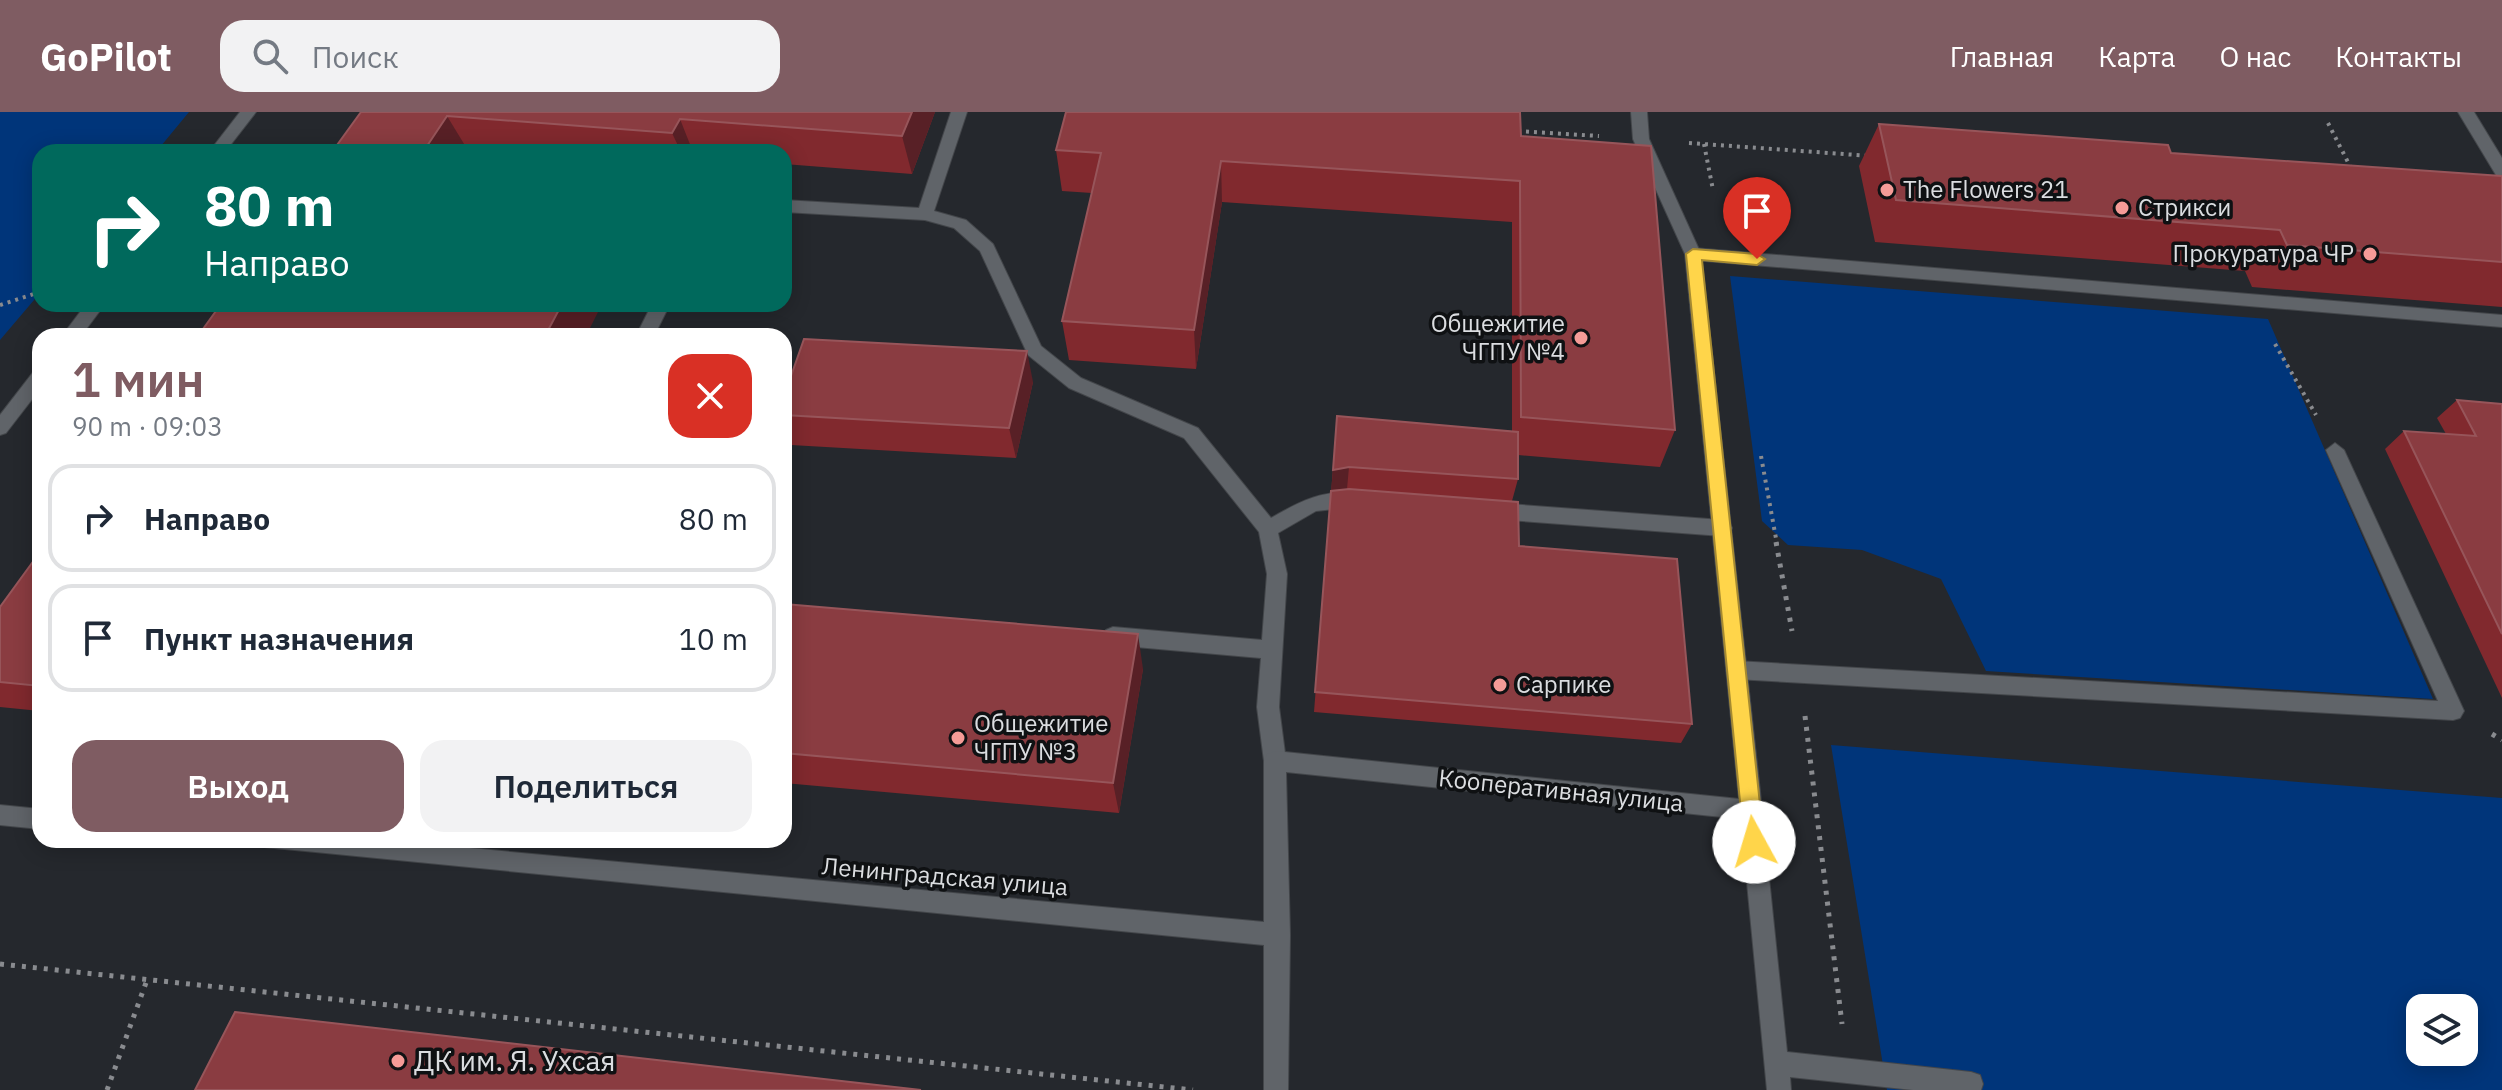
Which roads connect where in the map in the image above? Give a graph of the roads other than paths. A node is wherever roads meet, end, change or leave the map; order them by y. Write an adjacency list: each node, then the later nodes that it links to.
1 (248, 112): 5 (street)
2 (959, 112): 8 (street)
3 (1639, 112): 9 (street)
4 (2466, 112): 6 (street)
5 (223, 144)
6 (2502, 171)
7 (792, 206): 8 (street)
8 (925, 214): 19 (street)
9 (1693, 254): 11 (street); 18 (street)
10 (90, 312): 12 (street)
11 (2502, 321)
12 (77, 328)
13 (32, 386): 14 (street)
14 (0, 428)
15 (2335, 450): 22 (street)
16 (1379, 502): 19 (street)
17 (1474, 510): 18 (street)
18 (1722, 528): 22 (street)
19 (1268, 529): 21 (street)
20 (1099, 635): 21 (street)
21 (1272, 650): 23 (street)
22 (1736, 670): 24 (street)
23 (1275, 761): 24 (street, Кооперативная улица); 28 (street)
24 (1751, 810): 29 (street)
25 (0, 815): 26 (street)
26 (32, 818)
27 (422, 848): 28 (street, Ленинградская улица)
28 (1278, 935): 31 (street)
29 (1776, 1063): 30 (street); 32 (street)
30 (1971, 1084)
31 (1276, 1090)
32 (1779, 1090)

